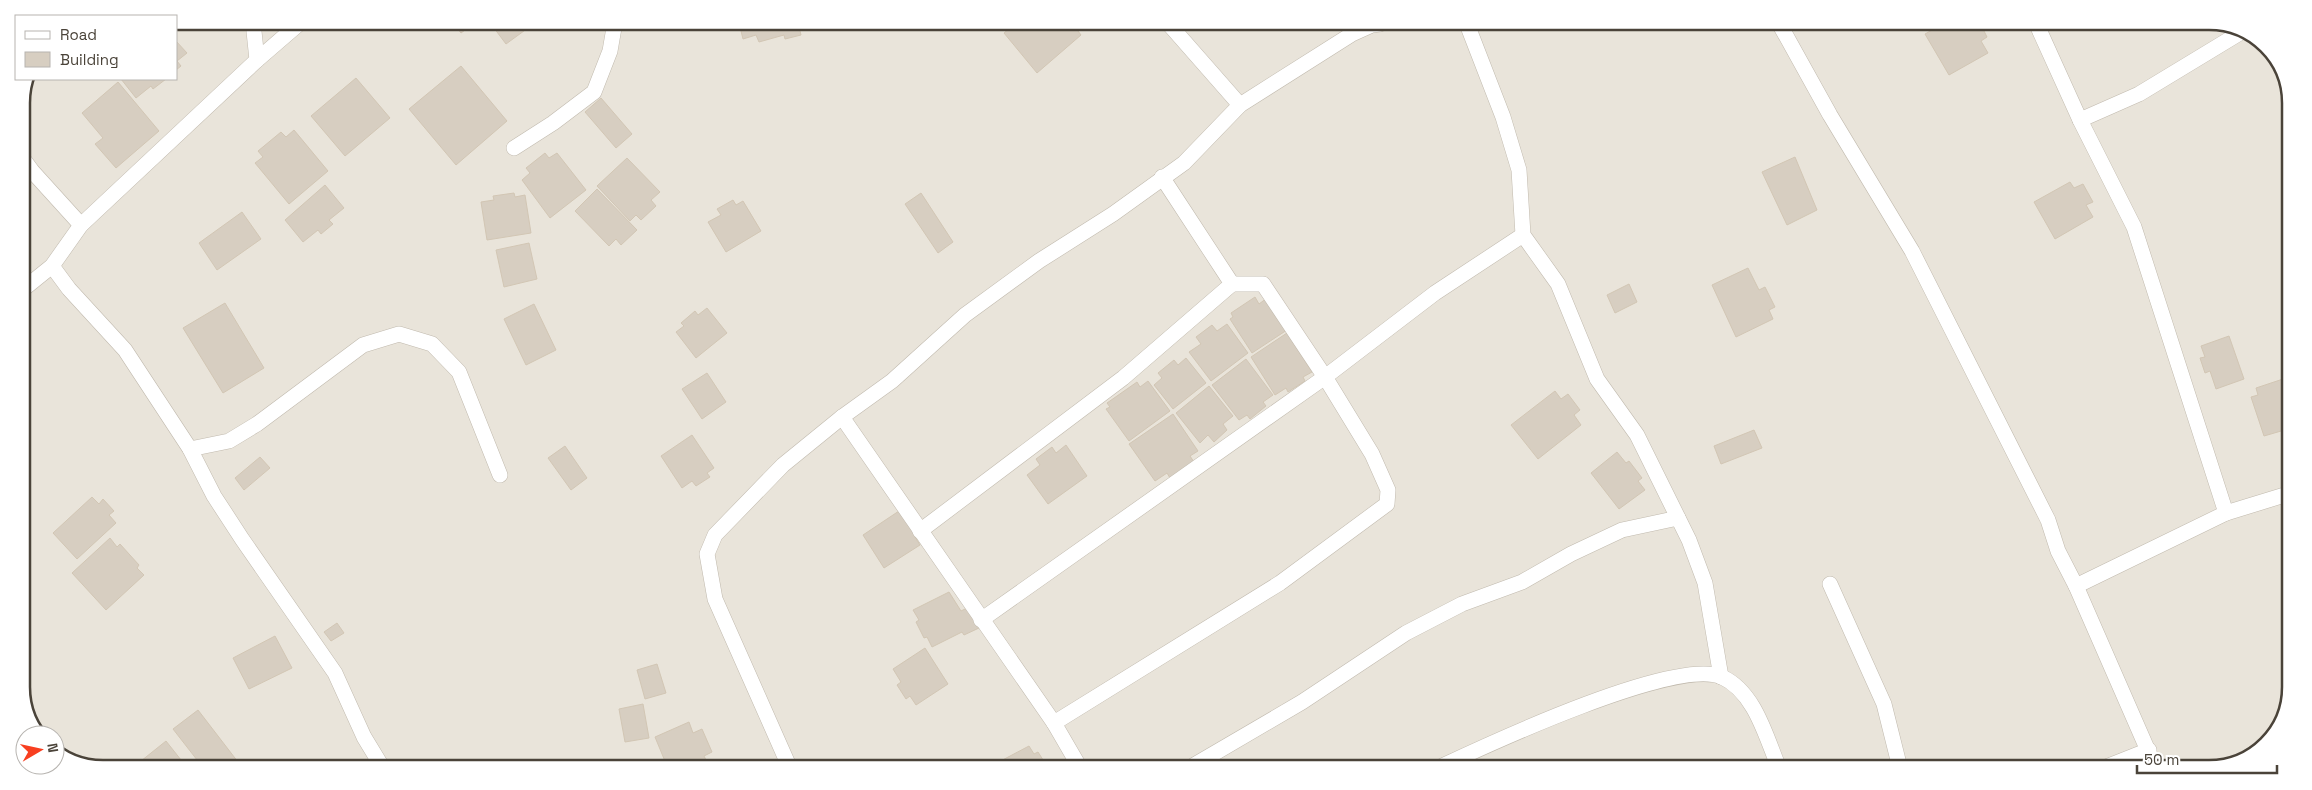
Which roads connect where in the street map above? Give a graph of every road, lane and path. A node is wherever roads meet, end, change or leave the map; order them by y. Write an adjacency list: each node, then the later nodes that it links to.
1 (254, 30): 10 (street)
2 (293, 30): 10 (street)
3 (614, 30): 13 (street)
4 (1174, 30): 11 (street)
5 (1361, 30): 11 (street)
6 (1469, 30): 17 (street)
7 (1783, 30): 30 (street)
8 (2039, 30): 12 (street)
9 (2235, 36): 12 (street)
10 (257, 60): 16 (street)
11 (1240, 105): 15 (street)
12 (2080, 120): 26 (street)
13 (514, 148)
14 (30, 168): 16 (street)
15 (1162, 178): 20 (street); 22 (street)
16 (81, 224): 18 (street)
17 (1523, 235): 21 (street); 27 (street)
18 (52, 266): 19 (street); 23 (street)
19 (30, 284)
20 (1232, 284): 21 (street); 28 (street)
21 (1325, 377): 31 (street); 33 (street)
22 (842, 417): 28 (street); 36 (street)
23 (190, 449): 24 (street); 35 (street)
24 (500, 475)
25 (2282, 496): 26 (street)
26 (2226, 514): 30 (street)
27 (1678, 518): 32 (street); 38 (street)
28 (920, 531): 31 (street)
29 (1830, 584): 41 (street)
30 (2076, 586): 34 (street)
31 (981, 620): 33 (street)
32 (1721, 677): 39 (street); 40 (street)
33 (1054, 723): 37 (street)
34 (2149, 750): 42 (street); 43 (street)
35 (378, 760)
36 (786, 760)
37 (1076, 760)
38 (1203, 760)
39 (1455, 760)
40 (1776, 760)
41 (1898, 760)
42 (2122, 760)
43 (2153, 760)

